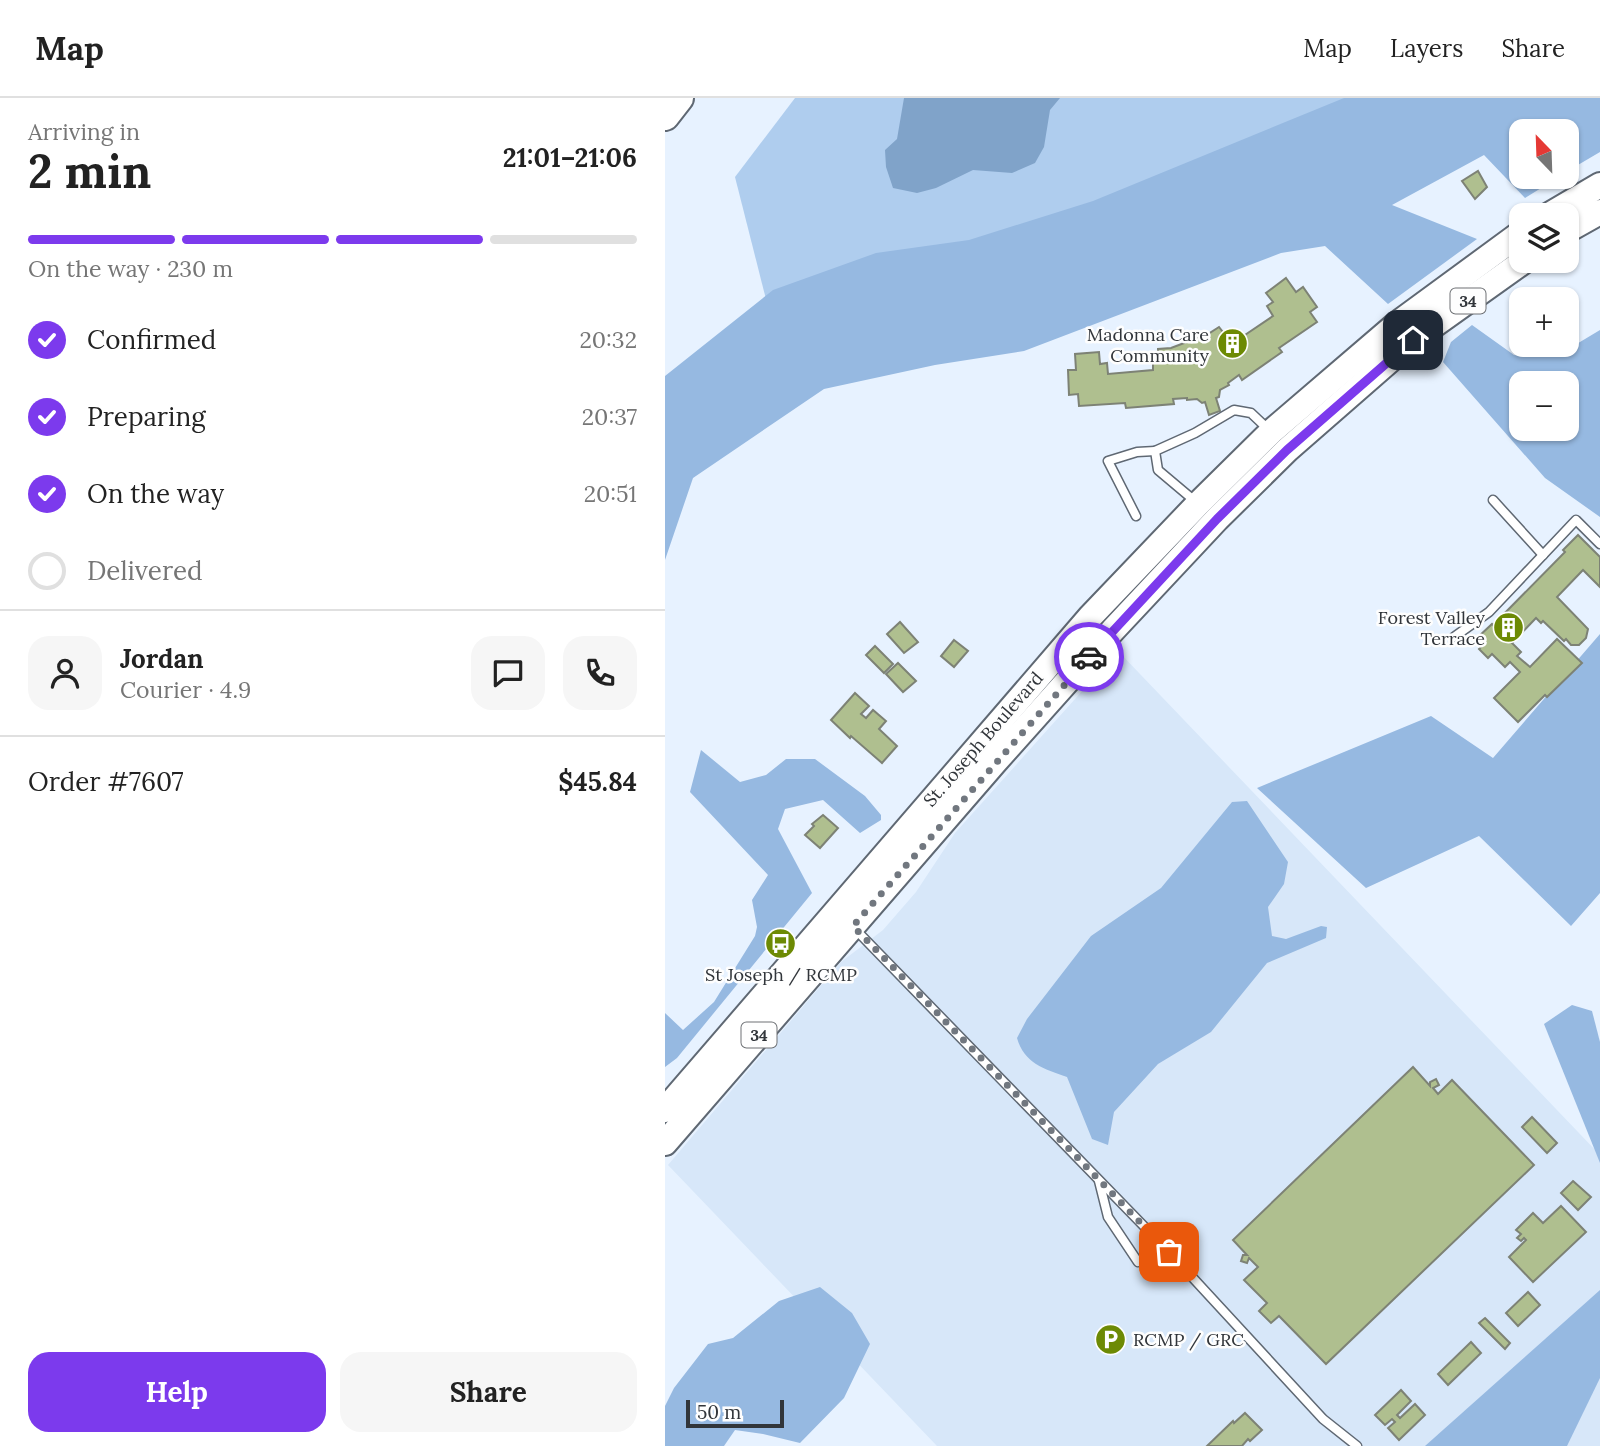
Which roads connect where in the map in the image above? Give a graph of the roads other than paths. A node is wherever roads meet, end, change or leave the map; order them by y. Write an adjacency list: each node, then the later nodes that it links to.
1 (679, 98): 2 (highway)
2 (665, 116)
3 (1600, 186): 4 (main road)
4 (1570, 203)
5 (1600, 212): 6 (main road)
6 (1579, 224)
7 (1509, 242): 9 (main road, St. Joseph Boulevard / 34)
8 (1509, 272): 12 (main road, St. Joseph Boulevard / 34)
9 (1271, 432): 10 (lane); 12 (main road, St. Joseph Boulevard / 34)
10 (1155, 451): 12 (lane); 13 (lane)
11 (1493, 500): 15 (lane)
12 (1207, 512): 17 (main road, St. Joseph Boulevard / 34)
13 (1136, 516)
14 (1600, 544): 15 (lane)
15 (1543, 555): 16 (lane)
16 (1454, 637)
17 (844, 919): 18 (main road, St. Joseph Boulevard / 34); 19 (main road, St. Joseph Boulevard / 34); 20 (lane)
18 (665, 1110)
19 (665, 1143)
20 (1099, 1180): 21 (lane); 22 (lane)
21 (1138, 1262)
22 (1357, 1446)

